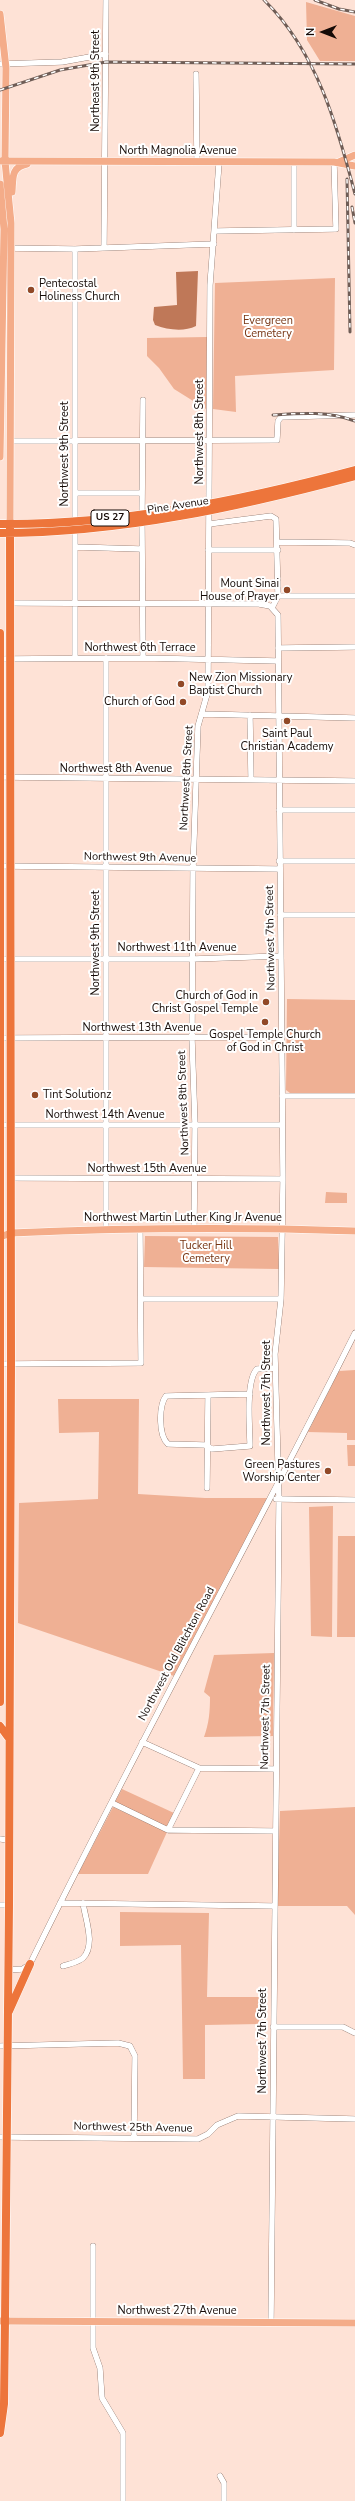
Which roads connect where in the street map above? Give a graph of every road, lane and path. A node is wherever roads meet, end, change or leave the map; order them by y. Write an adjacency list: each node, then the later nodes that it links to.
1 (106, 0): 3 (street, Northeast 9th Street)
2 (0, 14): 4 (main road)
3 (106, 54): 4 (street); 9 (street, Northeast 9th Street)
4 (3, 64): 7 (main road)
5 (196, 74): 10 (street)
6 (355, 155): 12 (main road)
7 (3, 161): 8 (main road, North Magnolia Avenue); 16 (main road)
8 (38, 161): 9 (main road, North Magnolia Avenue); 16 (main road)
9 (105, 162): 10 (main road, North Magnolia Avenue); 21 (street)
10 (197, 162): 13 (main road, North Magnolia Avenue)
11 (294, 162): 12 (main road, North Magnolia Avenue); 13 (main road, North Magnolia Avenue); 17 (street)
12 (337, 162): 14 (main road, North Magnolia Avenue); 17 (street)
13 (219, 163): 18 (street, Northwest 8th Street)
14 (355, 166)
15 (0, 184): 20 (main road)
16 (10, 214): 20 (main road)
17 (294, 230): 18 (street)
18 (216, 231): 19 (street, Northwest 8th Street)
19 (214, 244): 21 (street); 29 (street, Northwest 8th Street)
20 (5, 248): 22 (street); 25 (main road); 27 (main road)
21 (104, 248): 22 (street)
22 (75, 249): 26 (street, Northwest 9th Street)
23 (143, 400): 28 (street)
24 (355, 415): 29 (street)
25 (1, 427): 30 (main road)
26 (75, 441): 27 (street); 28 (street); 33 (street, Northwest 9th Street)
27 (10, 442): 40 (main road)
28 (142, 442): 29 (street); 34 (street)
29 (210, 442): 35 (street, Northwest 8th Street)
30 (0, 457)
31 (355, 470): 35 (highway, Pine Avenue / US 27)
32 (355, 476): 35 (highway, Pine Avenue / US 27)
33 (75, 493): 34 (street); 39 (street, Northwest 9th Street)
34 (142, 493): 36 (street)
35 (209, 508): 36 (highway, Pine Avenue / US 27); 38 (street, Northwest 8th Street)
36 (142, 519): 39 (highway, Pine Avenue / US 27); 45 (street)
37 (0, 524): 40 (highway, Pine Avenue / US 27)
38 (208, 524): 42 (street); 46 (street, Northwest 8th Street)
39 (75, 526): 40 (highway, Pine Avenue / US 27); 44 (street, Northwest 9th Street)
40 (10, 529): 41 (highway, Pine Avenue); 50 (highway)
41 (0, 533)
42 (278, 542): 43 (street); 47 (street)
43 (355, 545)
44 (75, 547): 45 (street); 51 (street, Northwest 9th Street)
45 (141, 549): 52 (street)
46 (208, 550): 47 (street); 53 (street, Northwest 8th Street)
47 (278, 550): 48 (street)
48 (278, 596): 49 (street); 54 (street)
49 (355, 596)
50 (10, 603): 51 (street); 62 (highway)
51 (75, 603): 52 (street); 58 (street, Northwest 9th Street)
52 (143, 603): 53 (street); 60 (street)
53 (210, 603): 54 (street); 63 (street, Northwest 8th Street)
54 (273, 609): 57 (street, Northwest 7th Street)
55 (0, 633): 61 (highway)
56 (355, 647): 57 (street)
57 (278, 648): 64 (street, Northwest 7th Street)
58 (75, 658): 59 (street, Northwest 6th Terrace); 62 (street, Northwest 6th Terrace)
59 (106, 658): 60 (street, Northwest 6th Terrace); 76 (street, Northwest 9th Street)
60 (143, 658): 63 (street, Northwest 6th Terrace)
61 (1, 659): 62 (street, Northwest 6th Terrace); 65 (highway)
62 (10, 659): 66 (highway)
63 (208, 659): 64 (street, Northwest 6th Terrace); 67 (street, Northwest 8th Street)
64 (278, 661): 69 (street, Northwest 7th Street)
65 (1, 711): 66 (street); 71 (highway)
66 (11, 711): 72 (highway)
67 (203, 714): 68 (street); 73 (street, Northwest 8th Street)
68 (250, 715): 69 (street); 74 (street)
69 (278, 715): 70 (street); 75 (street, Northwest 7th Street)
70 (355, 718)
71 (1, 777): 72 (street, Northwest 8th Avenue); 82 (highway)
72 (11, 778): 76 (street, Northwest 8th Avenue); 83 (highway)
73 (196, 779): 74 (street, Northwest 8th Avenue); 76 (street, Northwest 8th Avenue); 85 (street, Northwest 8th Street)
74 (251, 779): 75 (street, Northwest 8th Avenue)
75 (279, 779): 77 (street, Northwest 8th Avenue); 78 (street, Northwest 7th Street)
76 (105, 780): 84 (street, Northwest 9th Street)
77 (355, 781)
78 (279, 810): 79 (street); 80 (street, Northwest 7th Street)
79 (355, 810)
80 (279, 861): 81 (street); 86 (street, Northwest 7th Street)
81 (355, 861)
82 (1, 866): 83 (street, Northwest 9th Avenue); 91 (highway)
83 (10, 867): 84 (street, Northwest 9th Avenue); 92 (highway)
84 (106, 868): 85 (street, Northwest 9th Avenue); 90 (street, Northwest 9th Street)
85 (193, 869): 86 (street, Northwest 9th Avenue); 93 (street, Northwest 8th Street)
86 (279, 869): 88 (street, Northwest 7th Street)
87 (355, 914): 88 (street)
88 (280, 915): 89 (street, Northwest 7th Street)
89 (281, 956): 93 (street, Northwest 11th Avenue); 94 (street, Northwest 7th Street)
90 (106, 957): 92 (street, Northwest 11th Avenue); 93 (street, Northwest 11th Avenue); 97 (street, Northwest 9th Street)
91 (1, 959): 92 (street, Northwest 11th Avenue); 95 (highway)
92 (11, 959): 96 (highway)
93 (193, 959): 98 (street, Northwest 8th Street)
94 (282, 1036): 98 (street, Northwest 13th Avenue); 101 (street, Northwest 7th Street)
95 (1, 1038): 96 (street, Northwest 13th Avenue); 99 (highway)
96 (10, 1038): 97 (street, Northwest 13th Avenue); 100 (highway)
97 (105, 1038): 98 (street, Northwest 13th Avenue); 107 (street, Northwest 9th Street)
98 (192, 1038): 105 (street, Northwest 8th Street)
99 (1, 1065): 100 (street); 103 (highway)
100 (10, 1065): 104 (highway)
101 (282, 1096): 102 (street); 106 (street, Northwest 7th Street)
102 (355, 1096)
103 (1, 1125): 104 (street, Northwest 14th Avenue); 108 (highway)
104 (10, 1125): 107 (street, Northwest 14th Avenue); 109 (highway)
105 (195, 1125): 106 (street, Northwest 14th Avenue); 107 (street, Northwest 14th Avenue); 111 (street, Northwest 8th Street)
106 (282, 1125): 112 (street, Northwest 7th Street)
107 (106, 1126): 110 (street, Northwest 9th Street)
108 (1, 1178): 113 (highway)
109 (10, 1178): 110 (street, Northwest 15th Avenue); 119 (highway)
110 (106, 1179): 111 (street, Northwest 15th Avenue); 115 (street, Northwest 9th Street)
111 (196, 1179): 112 (street, Northwest 15th Avenue); 117 (street, Northwest 8th Street)
112 (283, 1179): 114 (street, Northwest 7th Street)
113 (0, 1227): 119 (main road); 120 (highway)
114 (282, 1228): 117 (main road, Northwest Martin Luther King Jr Avenue); 118 (main road, Northwest Martin Luther King Jr Avenue); 122 (street, Northwest 7th Street)
115 (106, 1229): 116 (main road, Northwest Martin Luther King Jr Avenue); 119 (main road, Northwest Martin Luther King Jr Avenue)
116 (140, 1229): 117 (main road, Northwest Martin Luther King Jr Avenue); 121 (street)
117 (194, 1229)
118 (355, 1231)
119 (11, 1233): 120 (main road, Northwest Martin Luther King Jr Avenue); 125 (highway)
120 (1, 1237): 124 (highway)
121 (141, 1299): 122 (street); 125 (street)
122 (281, 1299): 126 (street, Northwest 7th Street)
123 (355, 1333): 130 (street, Northwest Old Blitchton Road)
124 (1, 1364): 125 (street); 133 (highway)
125 (11, 1364): 134 (highway)
126 (275, 1368): 128 (street); 130 (street, Northwest 7th Street)
127 (208, 1394): 128 (street); 129 (street); 129 (street)
128 (250, 1394): 129 (street)
129 (208, 1446): 131 (street)
130 (278, 1482): 132 (street, Northwest Old Blitchton Road); 136 (street, Northwest 7th Street)
131 (208, 1488)
132 (272, 1497): 136 (street); 143 (street, Northwest Old Blitchton Road)
133 (1, 1499): 134 (highway); 137 (highway)
134 (10, 1499): 139 (highway)
135 (355, 1500): 136 (street)
136 (278, 1501): 145 (street, Northwest 7th Street)
137 (0, 1525): 138 (highway)
138 (0, 1607): 139 (street); 140 (highway)
139 (10, 1607): 142 (highway)
140 (0, 1702)
141 (0, 1726): 142 (highway)
142 (9, 1740): 150 (highway)
143 (142, 1742): 144 (street); 146 (street, Northwest Old Blitchton Road)
144 (199, 1768): 145 (street); 147 (street)
145 (275, 1769): 148 (street, Northwest 7th Street)
146 (112, 1803): 147 (street); 151 (street, Northwest Old Blitchton Road)
147 (168, 1830): 148 (street)
148 (275, 1831): 155 (street, Northwest 7th Street)
149 (0, 1839): 150 (street)
150 (9, 1840): 154 (highway)
151 (60, 1903): 152 (street); 156 (street, Northwest Old Blitchton Road)
152 (84, 1903): 155 (street); 157 (street)
153 (0, 1905): 154 (street)
154 (9, 1905): 158 (highway)
155 (274, 1906): 160 (street, Northwest 7th Street)
156 (30, 1964): 158 (street); 159 (highway)
157 (63, 1966)
158 (8, 1970): 159 (highway)
159 (8, 2014): 162 (highway)
160 (273, 2027): 161 (street); 163 (street, Northwest 7th Street)
161 (355, 2032)
162 (4, 2046): 165 (highway); 166 (street)
163 (272, 2117): 164 (street, Northwest 25th Avenue); 166 (street, Northwest 25th Avenue); 171 (street, Northwest 7th Street)
164 (355, 2118)
165 (3, 2137): 166 (street, Northwest 25th Avenue); 167 (highway)
166 (134, 2137)
167 (3, 2234): 169 (highway)
168 (93, 2246): 170 (street)
169 (3, 2321): 170 (main road, Northwest 27th Avenue); 173 (highway)
170 (93, 2322): 171 (main road, Northwest 27th Avenue); 175 (street)
171 (271, 2322): 172 (main road, Northwest 27th Avenue)
172 (355, 2323)
173 (0, 2433)
174 (220, 2476): 176 (street)
175 (123, 2501)
176 (224, 2501)

